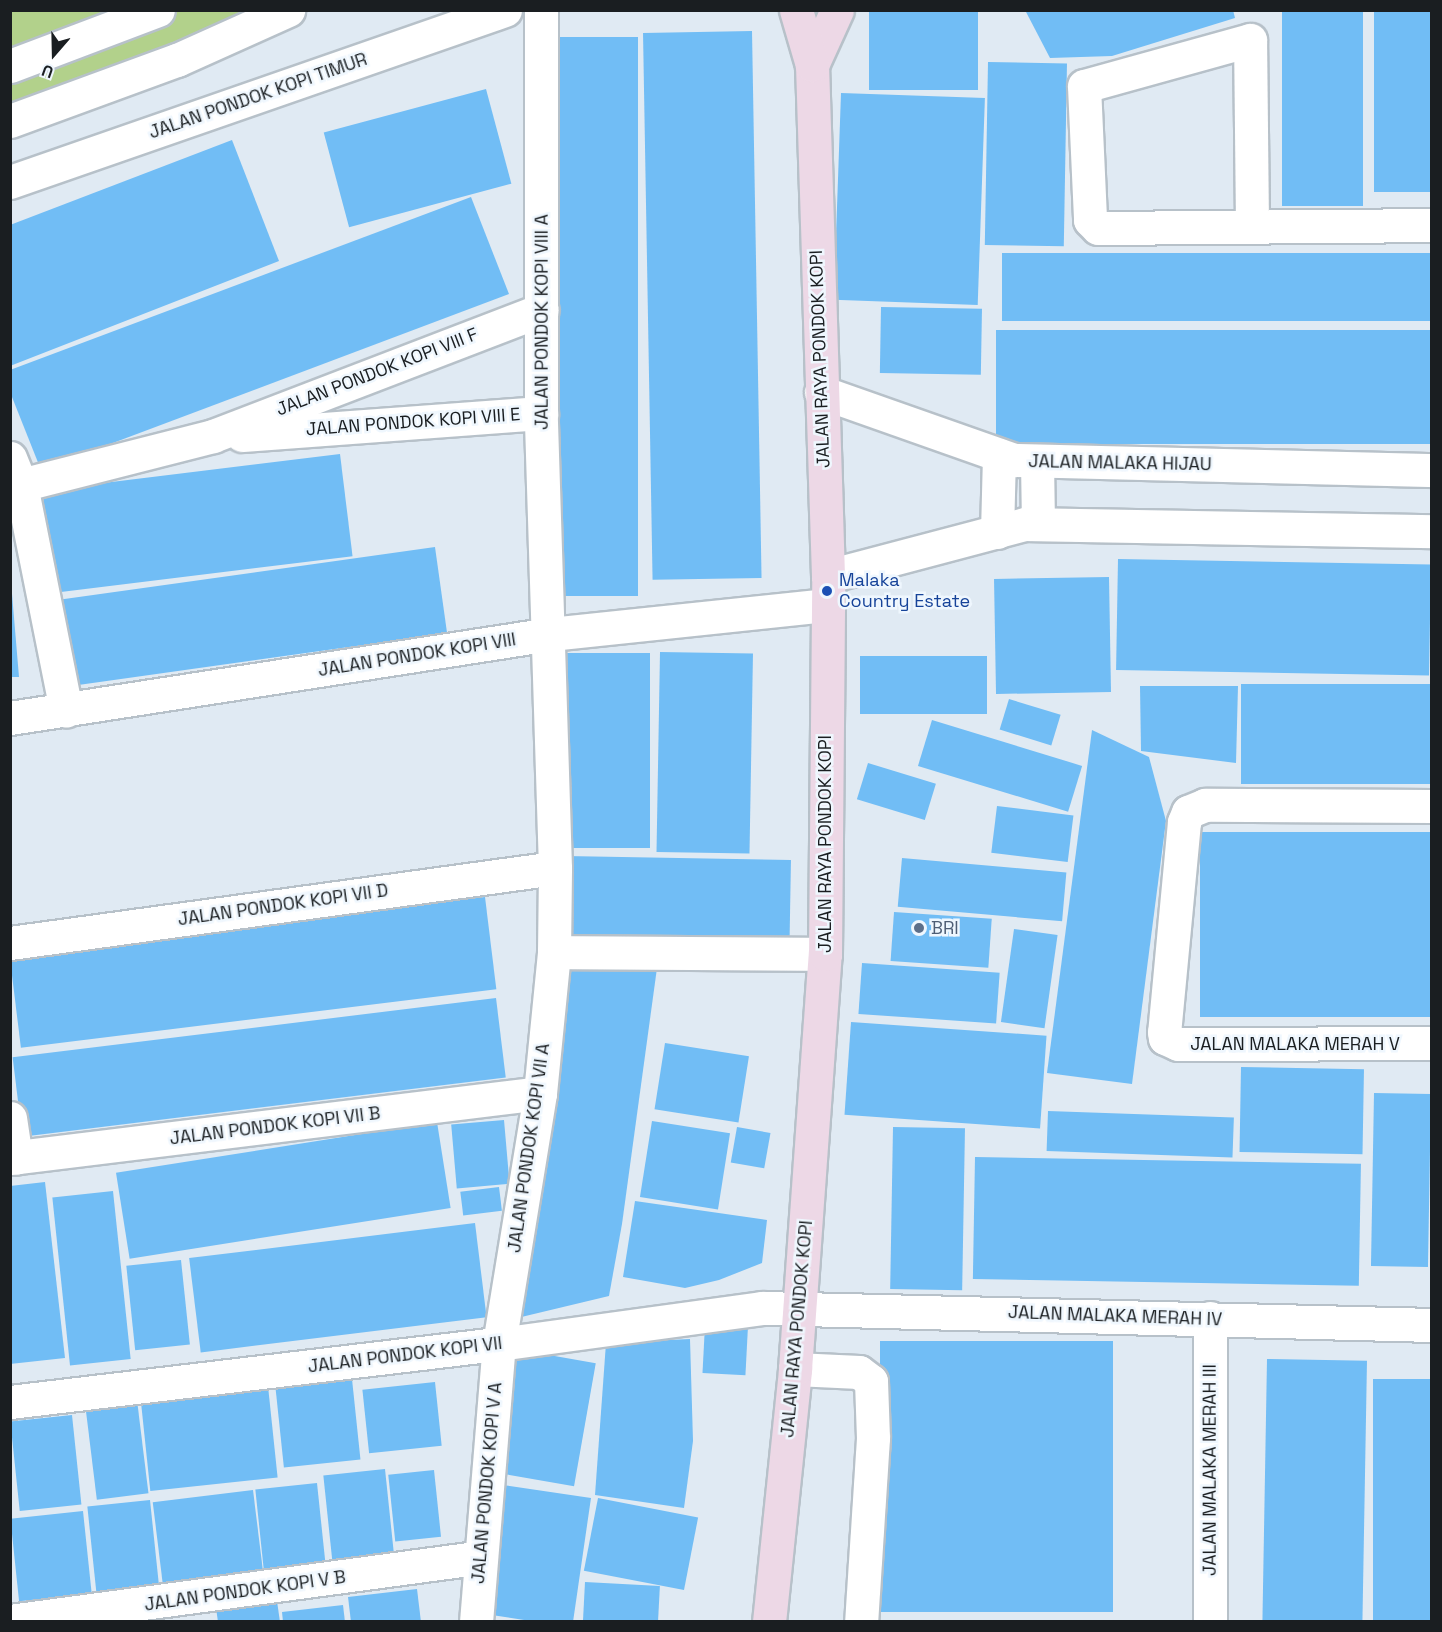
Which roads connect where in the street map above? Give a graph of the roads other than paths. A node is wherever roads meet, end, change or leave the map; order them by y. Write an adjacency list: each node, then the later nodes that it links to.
1 (158, 10): 8 (street)
2 (288, 10): 9 (street)
3 (505, 10): 10 (street, JALAN PONDOK KOPI TIMUR)
4 (541, 10): 13 (street, JALAN PONDOK KOPI VIII A)
5 (796, 10): 7 (main road)
6 (837, 10): 7 (main road)
7 (812, 65): 15 (main road, JALAN RAYA PONDOK KOPI)
8 (10, 66)
9 (10, 121)
10 (10, 182)
11 (1252, 225): 11 (street); 12 (street)
12 (1431, 225)
13 (542, 309): 14 (street, JALAN PONDOK KOPI VIII F); 16 (street, JALAN PONDOK KOPI VIII A)
14 (345, 383): 17 (street); 18 (street, JALAN PONDOK KOPI VIII F)
15 (821, 392): 19 (street, JALAN MALAKA HIJAU); 26 (main road, JALAN RAYA PONDOK KOPI)
16 (541, 413): 17 (street, JALAN PONDOK KOPI VIII E); 27 (street, JALAN PONDOK KOPI VIII A)
17 (354, 427): 18 (street, JALAN PONDOK KOPI VIII E)
18 (213, 436): 22 (street)
19 (999, 455): 20 (street, JALAN MALAKA HIJAU); 25 (street)
20 (1037, 461): 21 (street, JALAN MALAKA HIJAU); 23 (street)
21 (1431, 470)
22 (16, 472): 28 (street)
23 (1038, 524): 24 (street); 25 (street)
24 (1431, 531)
25 (997, 532): 26 (street)
26 (827, 591): 27 (street, JALAN PONDOK KOPI VIII); 34 (main road, JALAN RAYA PONDOK KOPI)
27 (549, 634): 28 (street, JALAN PONDOK KOPI VIII); 31 (street, JALAN PONDOK KOPI VII A)
28 (66, 711): 29 (street, JALAN PONDOK KOPI VIII)
29 (10, 718)
30 (1431, 806): 35 (street, JALAN MALAKA MERAH V)
31 (555, 868): 32 (street, JALAN PONDOK KOPI VII D); 33 (street, JALAN PONDOK KOPI VII A)
32 (10, 943)
33 (554, 952): 34 (street); 36 (street, JALAN PONDOK KOPI VII A)
34 (825, 954): 39 (main road, JALAN RAYA PONDOK KOPI)
35 (1431, 1043)
36 (540, 1093): 38 (street, JALAN PONDOK KOPI VII B); 42 (street, JALAN PONDOK KOPI VII A)
37 (10, 1118): 38 (street)
38 (13, 1158)
39 (799, 1306): 40 (street, JALAN MALAKA MERAH IV); 42 (street, JALAN PONDOK KOPI VII); 43 (main road, JALAN RAYA PONDOK KOPI)
40 (1210, 1318): 41 (street, JALAN MALAKA MERAH IV); 51 (street, JALAN MALAKA MERAH III)
41 (1431, 1325)
42 (499, 1344): 44 (street, JALAN PONDOK KOPI VII); 45 (street, JALAN PONDOK KOPI V A)
43 (795, 1369): 49 (main road, JALAN RAYA PONDOK KOPI); 50 (street)
44 (10, 1402)
45 (478, 1558): 46 (street, JALAN PONDOK KOPI V B); 48 (street, JALAN PONDOK KOPI V A)
46 (61, 1619): 47 (street, JALAN PONDOK KOPI V B)
47 (10, 1621)
48 (476, 1622)
49 (769, 1622)
50 (861, 1622)
51 (1210, 1622)

